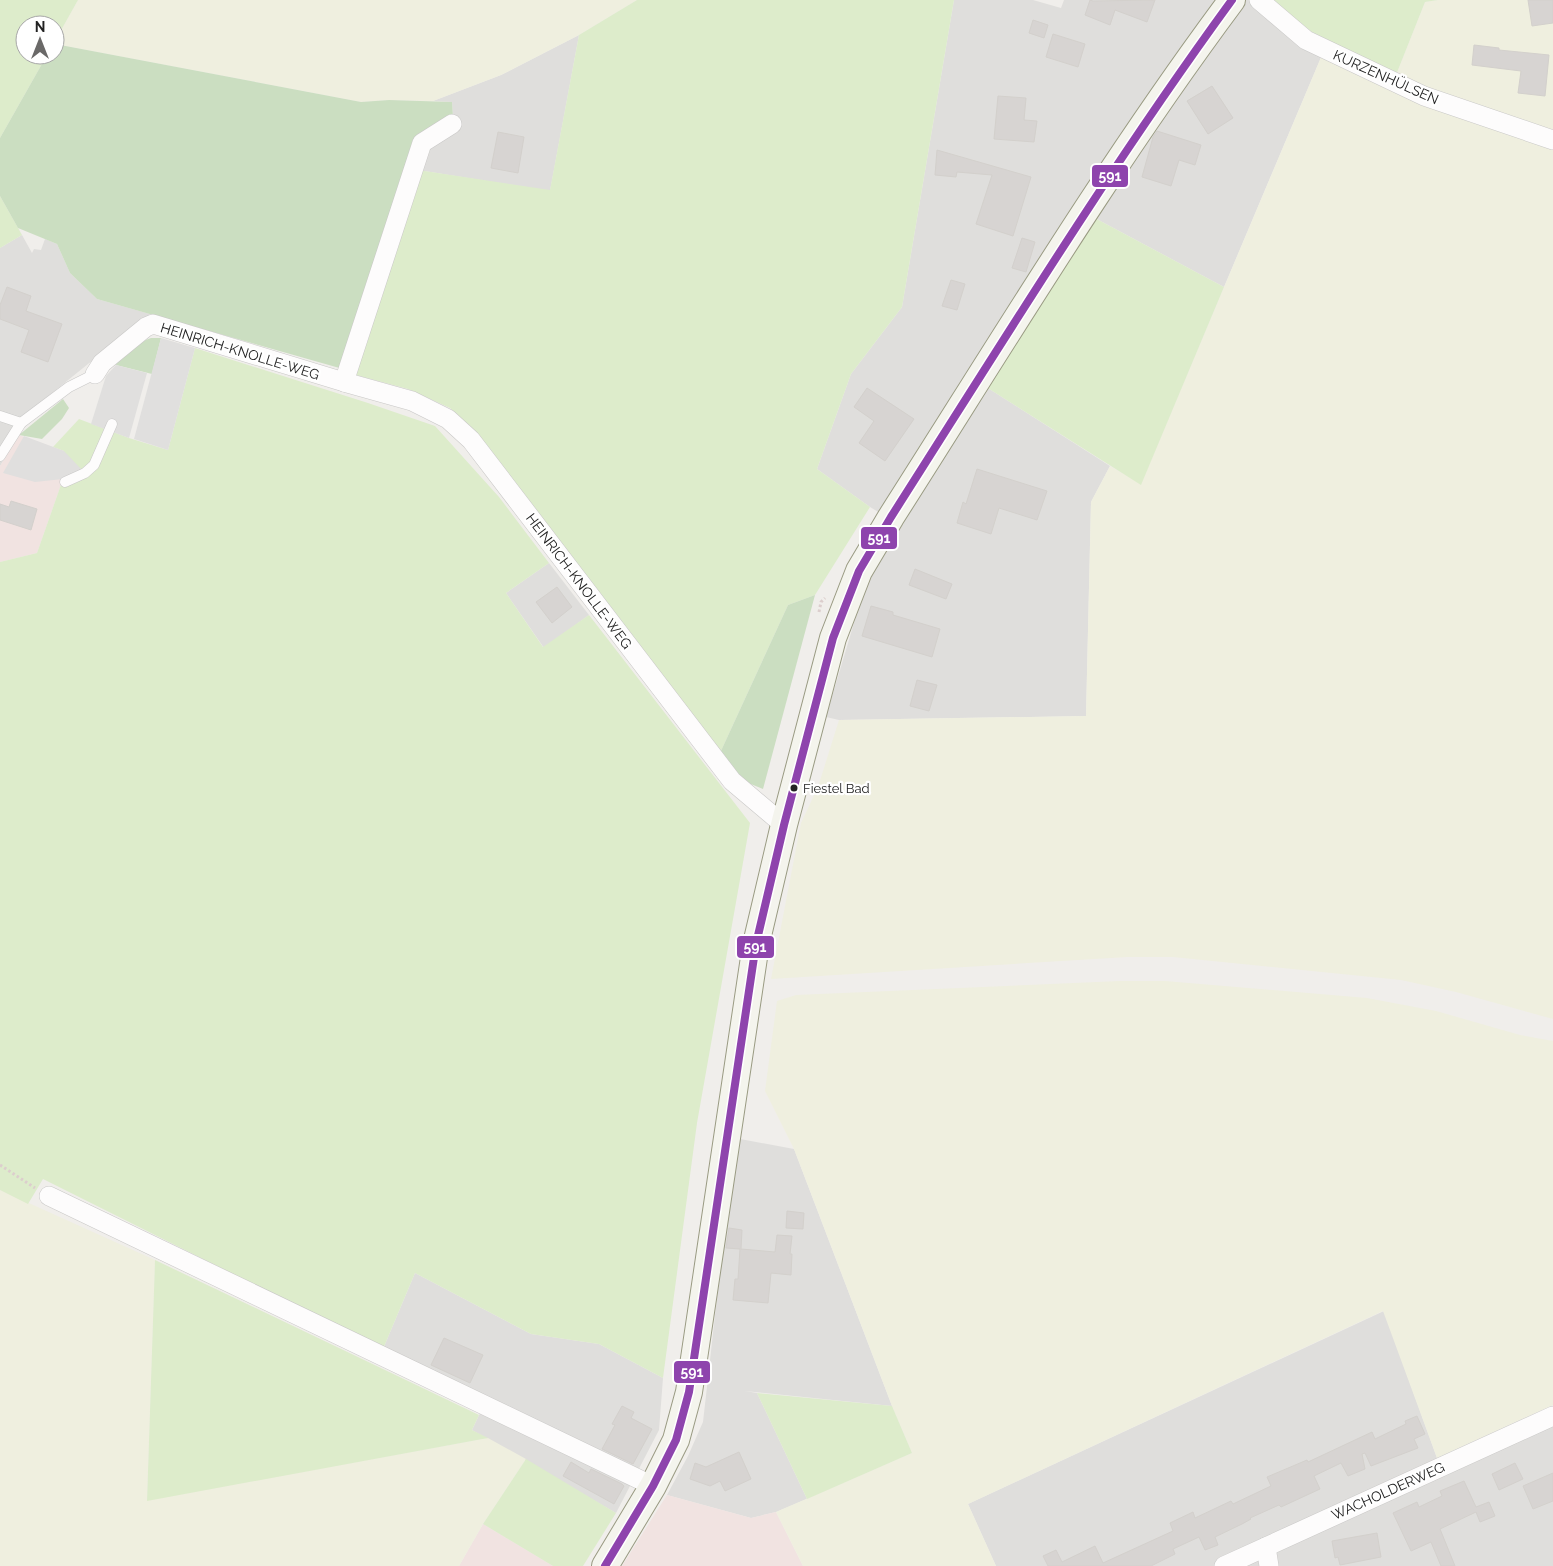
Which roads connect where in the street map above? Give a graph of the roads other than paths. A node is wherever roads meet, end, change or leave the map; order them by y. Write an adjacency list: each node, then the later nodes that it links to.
1 (1232, 0): 12 (street)
2 (1259, 0): 4 (street, KURZENHÜLSEN)
3 (452, 124): 6 (street)
4 (1553, 140)
5 (95, 374): 6 (street, HEINRICH-KNOLLE-WEG); 8 (lane)
6 (344, 382): 12 (street, HEINRICH-KNOLLE-WEG)
7 (0, 416): 8 (lane)
8 (21, 423): 10 (lane)
9 (112, 424): 11 (lane)
10 (0, 456)
11 (65, 482)
12 (784, 825): 15 (street)
13 (49, 1196): 15 (street)
14 (1553, 1416): 16 (street, WACHOLDERWEG)
15 (654, 1486): 17 (street)
16 (1266, 1547): 18 (street, WACHOLDERWEG); 19 (street)
17 (605, 1566)
18 (1224, 1566)
19 (1269, 1566)

